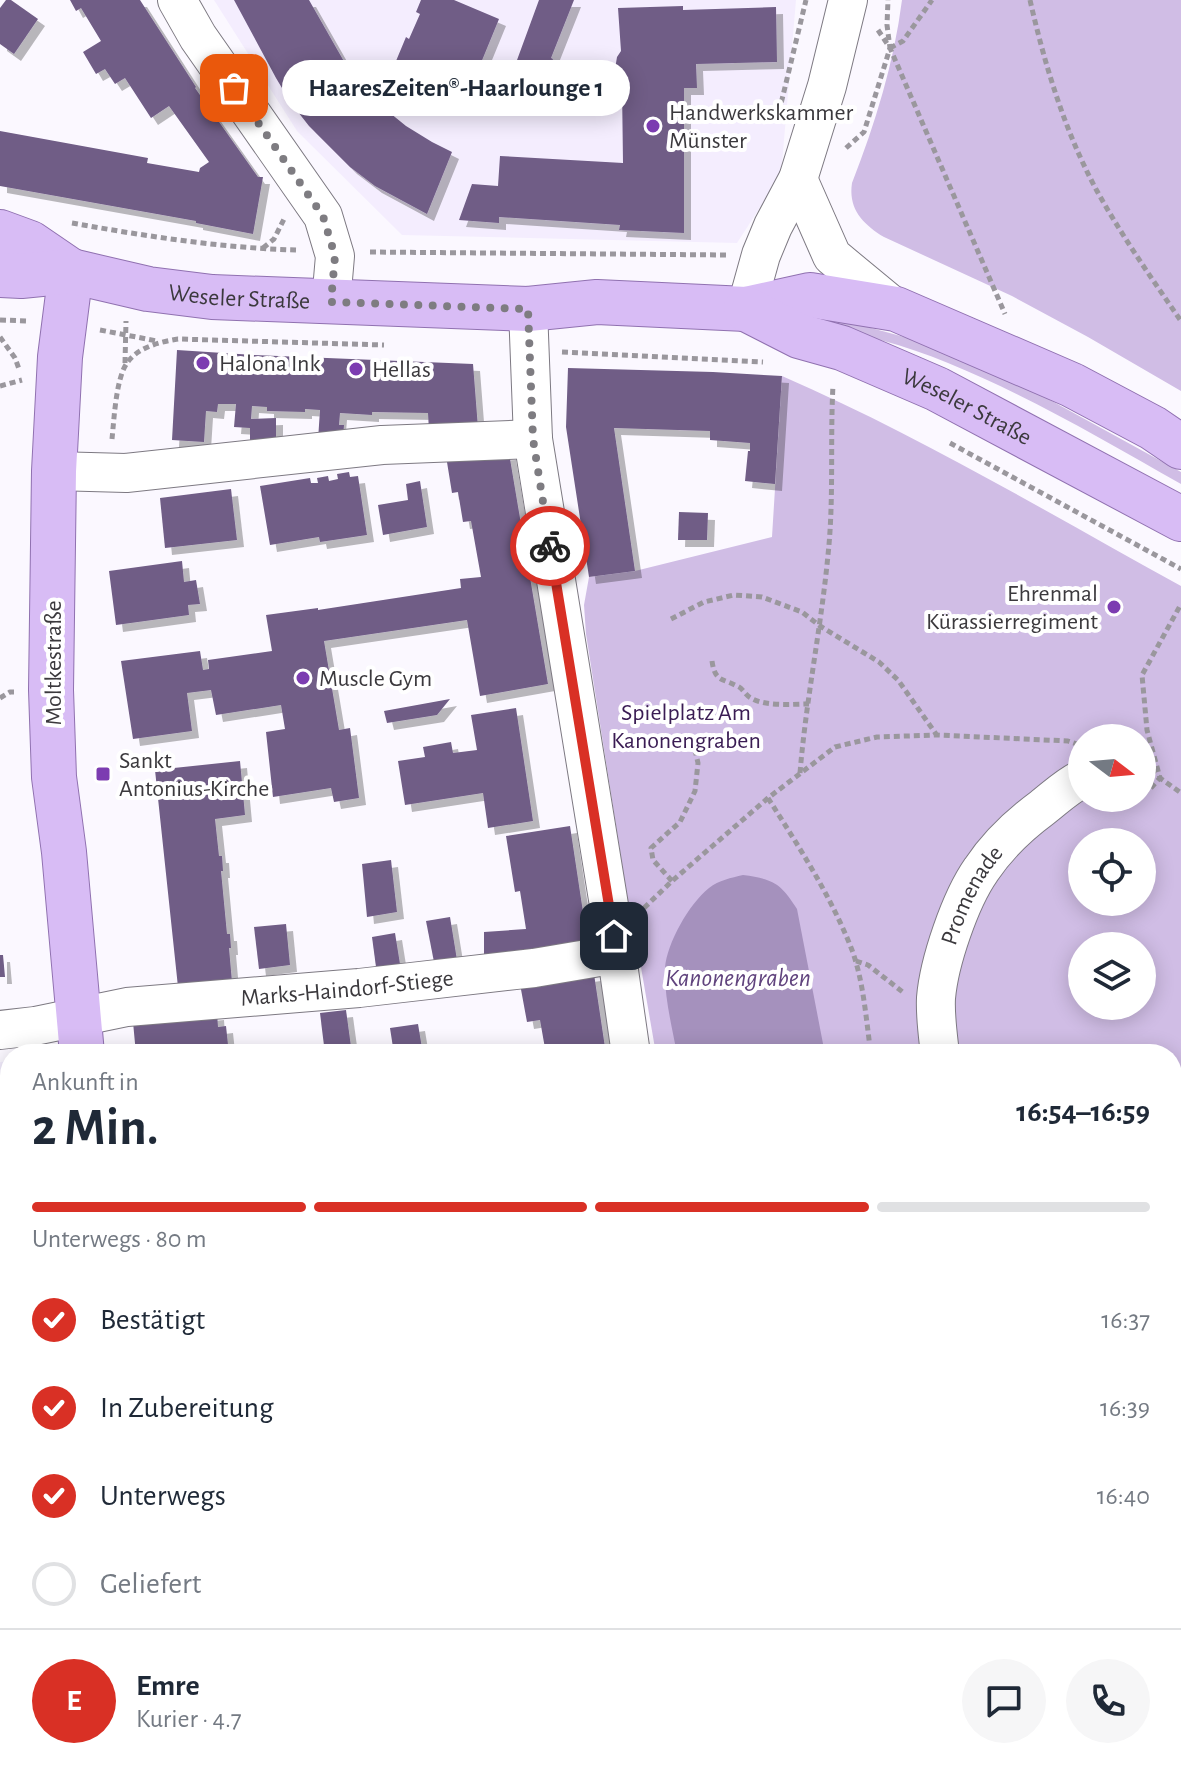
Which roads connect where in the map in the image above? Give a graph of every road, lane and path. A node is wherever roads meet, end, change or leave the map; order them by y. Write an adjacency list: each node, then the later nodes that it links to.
1 (177, 0): 15 (street)
2 (806, 0): 8 (path)
3 (848, 0): 10 (street)
4 (888, 0): 7 (path)
5 (932, 0): 7 (path)
6 (1030, 0): 23 (path)
7 (890, 48): 9 (path); 22 (path)
8 (776, 123)
9 (840, 153)
10 (798, 179): 16 (street); 21 (street)
11 (284, 217): 14 (path)
12 (62, 221): 14 (path)
13 (0, 232): 17 (main road, Weseler Straße)
14 (263, 248): 15 (path)
15 (334, 251): 16 (path); 19 (street)
16 (761, 255): 20 (street)
17 (71, 271): 18 (main road, Weseler Straße); 19 (main road, Weseler Straße); 33 (main road, Moltkestraße)
18 (0, 275)
19 (331, 302): 24 (main road, Weseler Straße)
20 (746, 309): 21 (main road, Weseler Straße); 24 (main road, Weseler Straße); 35 (main road, Weseler Straße)
21 (896, 309): 32 (main road, Weseler Straße)
22 (1005, 314)
23 (1181, 321)
24 (528, 330): 26 (path); 30 (street)
25 (392, 346): 34 (path)
26 (732, 360)
27 (23, 379): 29 (path)
28 (833, 379): 39 (path)
29 (0, 386)
30 (533, 439): 34 (street); 53 (street)
31 (945, 440): 36 (path, Weseler Straße)
32 (1181, 447)
33 (54, 471): 34 (street); 57 (main road, Moltkestraße)
34 (108, 472)
35 (1181, 519)
36 (1181, 569)
37 (1181, 604): 47 (path)
38 (671, 619): 39 (path)
39 (820, 626): 41 (path); 42 (path)
40 (712, 661): 41 (path)
41 (809, 704): 45 (path)
42 (937, 735): 44 (path); 45 (path)
43 (692, 737): 52 (path)
44 (1068, 741)
45 (800, 774): 51 (path)
46 (1156, 775): 47 (path)
47 (1160, 778): 48 (path); 50 (path)
48 (1156, 782)
49 (1068, 787): 60 (street, Promenade)
50 (1181, 793)
51 (768, 798): 52 (path); 54 (path)
52 (672, 881): 53 (path)
53 (616, 945): 57 (street, Marks-Haindorf-Stiege); 58 (street)
54 (855, 961): 55 (path); 59 (path)
55 (893, 985)
56 (0, 1030): 57 (street, Marks-Haindorf-Stiege)
57 (80, 1035)
58 (630, 1044)
59 (870, 1044)
60 (939, 1044)

